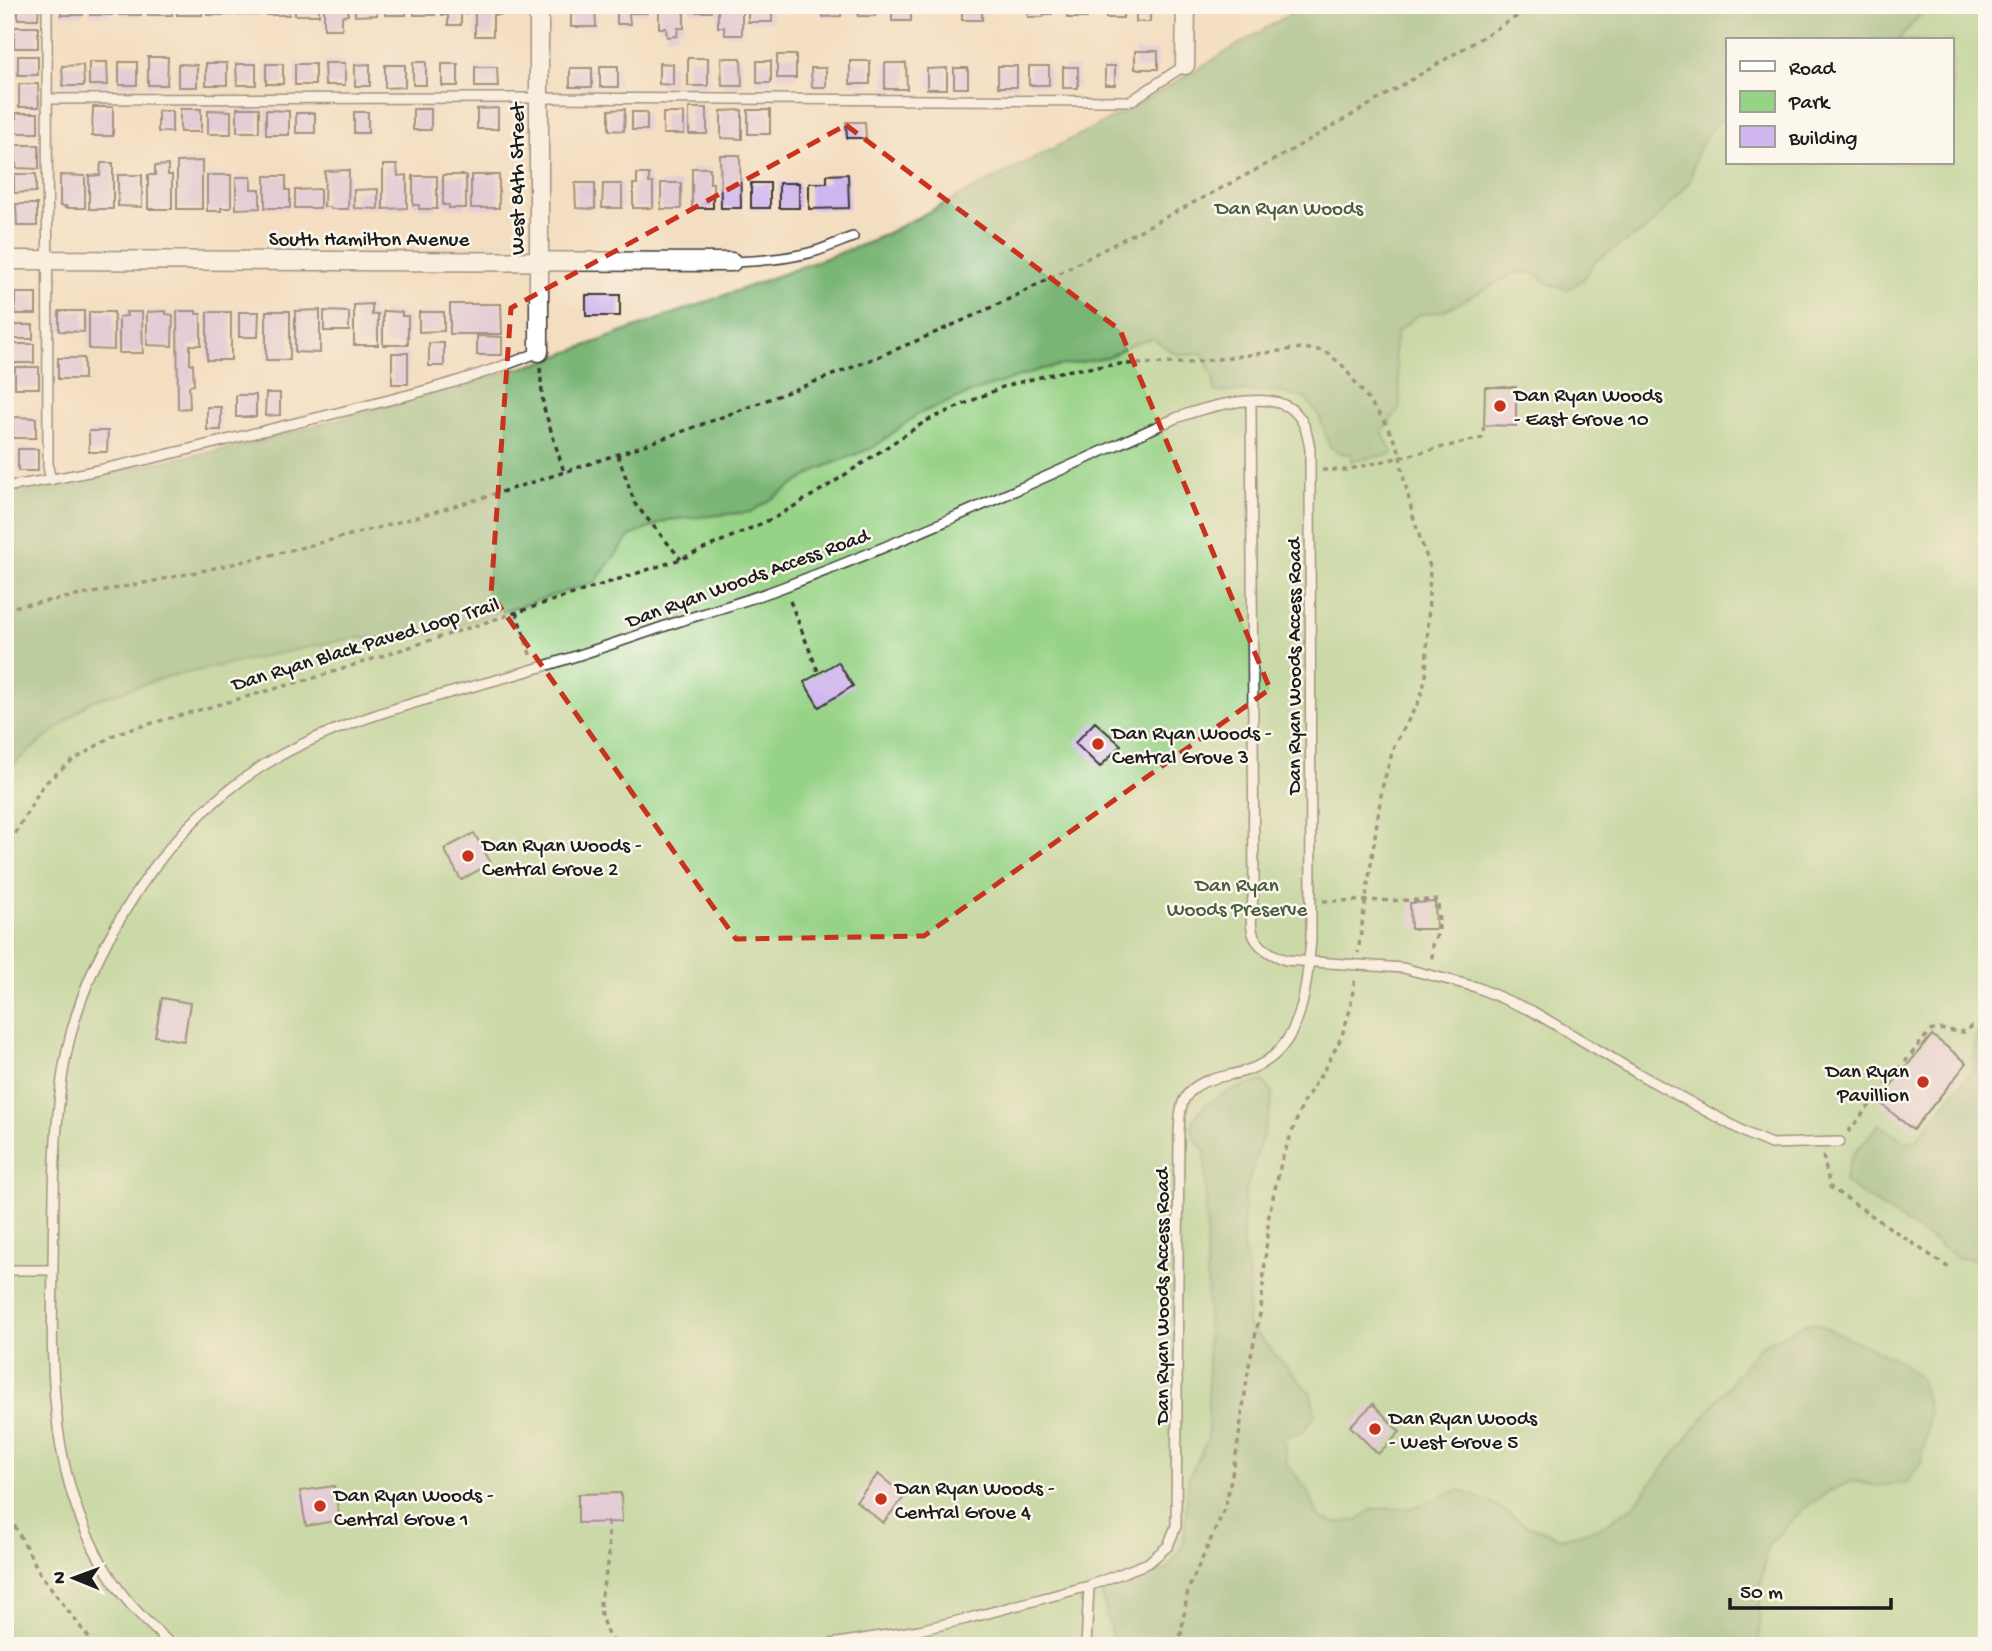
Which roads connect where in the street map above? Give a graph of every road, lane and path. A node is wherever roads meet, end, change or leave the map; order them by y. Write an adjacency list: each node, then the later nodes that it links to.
1 (47, 5): 7 (lane)
2 (538, 5): 6 (street, West 84th Street)
3 (1186, 5): 5 (street)
4 (1536, 5): 16 (path)
5 (1185, 65): 6 (lane)
6 (539, 97): 7 (lane); 11 (street, West 84th Street)
7 (47, 99): 10 (lane)
8 (853, 237): 12 (lane)
9 (5, 260): 10 (street, South Hamilton Avenue)
10 (47, 260): 11 (street, South Hamilton Avenue); 19 (lane)
11 (539, 261): 12 (street, South Hamilton Avenue); 13 (street, West 84th Street)
12 (732, 262)
13 (538, 352): 18 (path); 19 (lane)
14 (1251, 402): 17 (lane, Dan Ryan Woods Access Road); 23 (lane, Dan Ryan Woods Access Road); 31 (lane)
15 (1484, 425): 17 (path)
16 (618, 454): 18 (path); 22 (path)
17 (1310, 470): 29 (lane, Dan Ryan Woods Access Road)
18 (564, 472): 24 (path)
19 (51, 480): 20 (lane)
20 (5, 487)
21 (776, 517): 22 (path, Dan Ryan Black Paved Loop Trail)
22 (681, 559): 25 (path, Dan Ryan Black Paved Loop Trail)
23 (785, 587): 26 (lane, Dan Ryan Woods Access Road); 27 (path)
24 (5, 608)
25 (516, 612): 26 (path); 28 (path, Dan Ryan Black Paved Loop Trail)
26 (534, 669): 36 (lane, Dan Ryan Woods Access Road)
27 (819, 674)
28 (5, 851)
29 (1311, 901): 30 (path); 31 (lane, Dan Ryan Woods Access Road)
30 (1432, 945)
31 (1308, 963): 34 (lane); 40 (lane, Dan Ryan Woods Access Road)
32 (1987, 1023): 33 (path)
33 (1840, 1142): 34 (lane)
34 (1819, 1143): 37 (path)
35 (5, 1269): 36 (lane)
36 (53, 1270): 42 (lane, Dan Ryan Woods Access Road)
37 (1952, 1270)
38 (5, 1508): 41 (path)
39 (608, 1522): 43 (path)
40 (1089, 1586): 44 (lane, Dan Ryan Woods Access Road); 45 (lane)
41 (95, 1646)
42 (173, 1646)
43 (617, 1646)
44 (820, 1646)
45 (1086, 1646)

